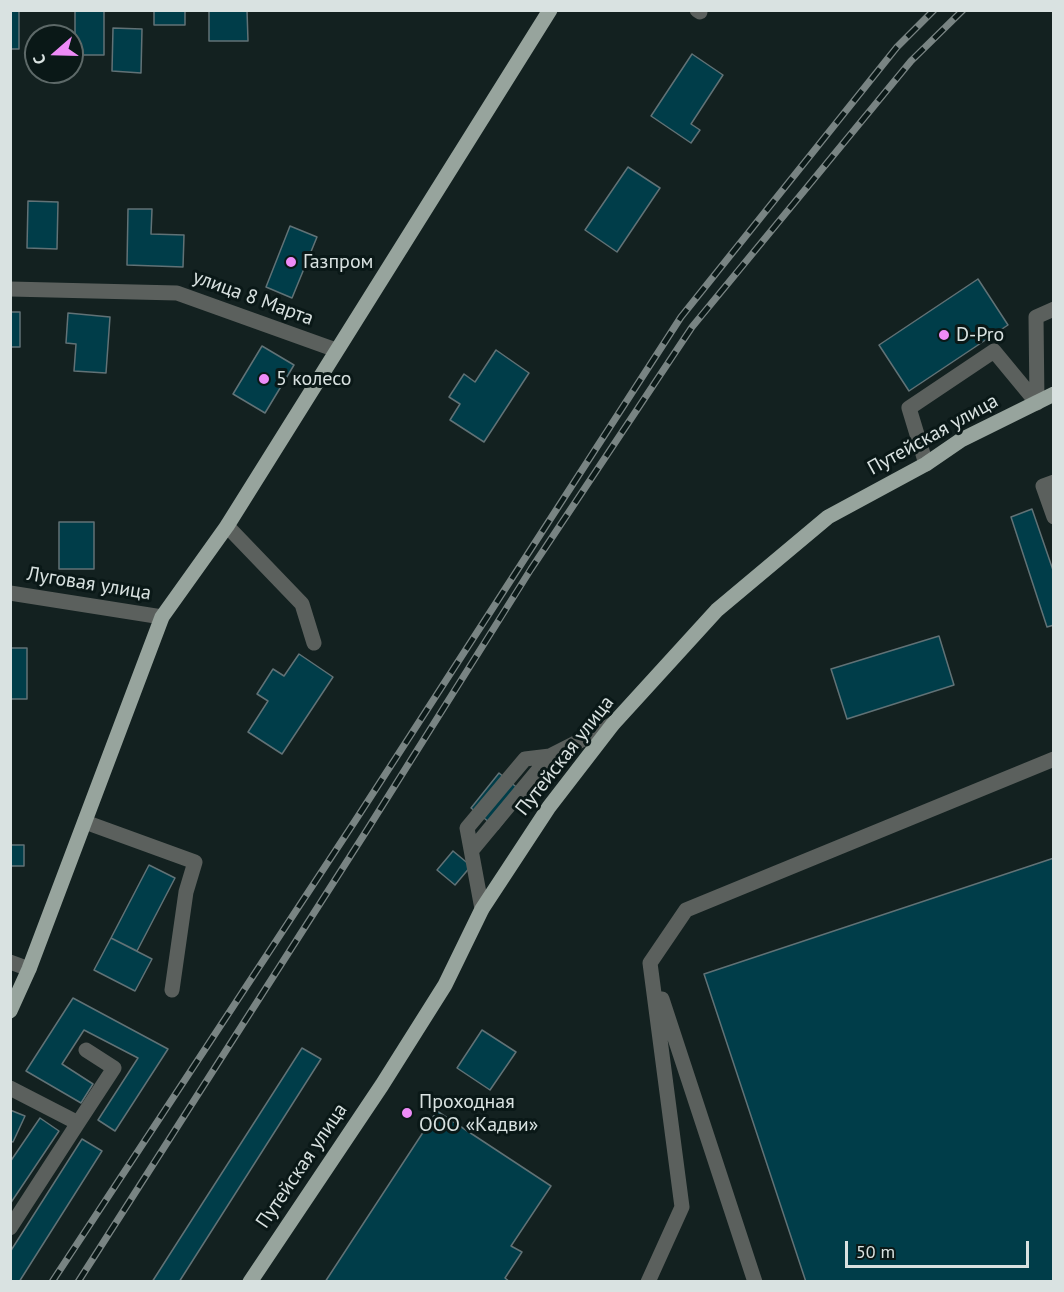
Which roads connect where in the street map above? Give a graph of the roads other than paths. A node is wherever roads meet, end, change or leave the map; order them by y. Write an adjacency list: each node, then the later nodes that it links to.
1 (550, 10): 4 (main road)
2 (10, 289): 4 (street, улица 8 Марта)
3 (1053, 309): 6 (street)
4 (336, 350): 10 (main road)
5 (1053, 394): 6 (main road, Путейская улица)
6 (1037, 403): 7 (main road, Путейская улица); 7 (street)
7 (926, 464): 14 (main road, Путейская улица)
8 (1053, 482): 9 (street)
9 (1053, 517)
10 (227, 526): 12 (main road); 13 (street)
11 (10, 593): 12 (street, Луговая улица)
12 (162, 617): 16 (main road)
13 (314, 643)
14 (613, 724): 17 (main road, Путейская улица); 17 (street)
15 (1053, 759): 19 (street)
16 (85, 822): 20 (main road); 21 (street)
17 (482, 909): 27 (main road, Путейская улица)
18 (10, 962): 20 (street)
19 (650, 963): 28 (street); 29 (street)
20 (29, 969): 22 (main road)
21 (172, 990)
22 (10, 1011)
23 (86, 1050): 25 (street)
24 (10, 1088): 25 (street)
25 (78, 1123): 26 (street)
26 (10, 1228)
27 (250, 1281)
28 (648, 1281)
29 (755, 1281)

